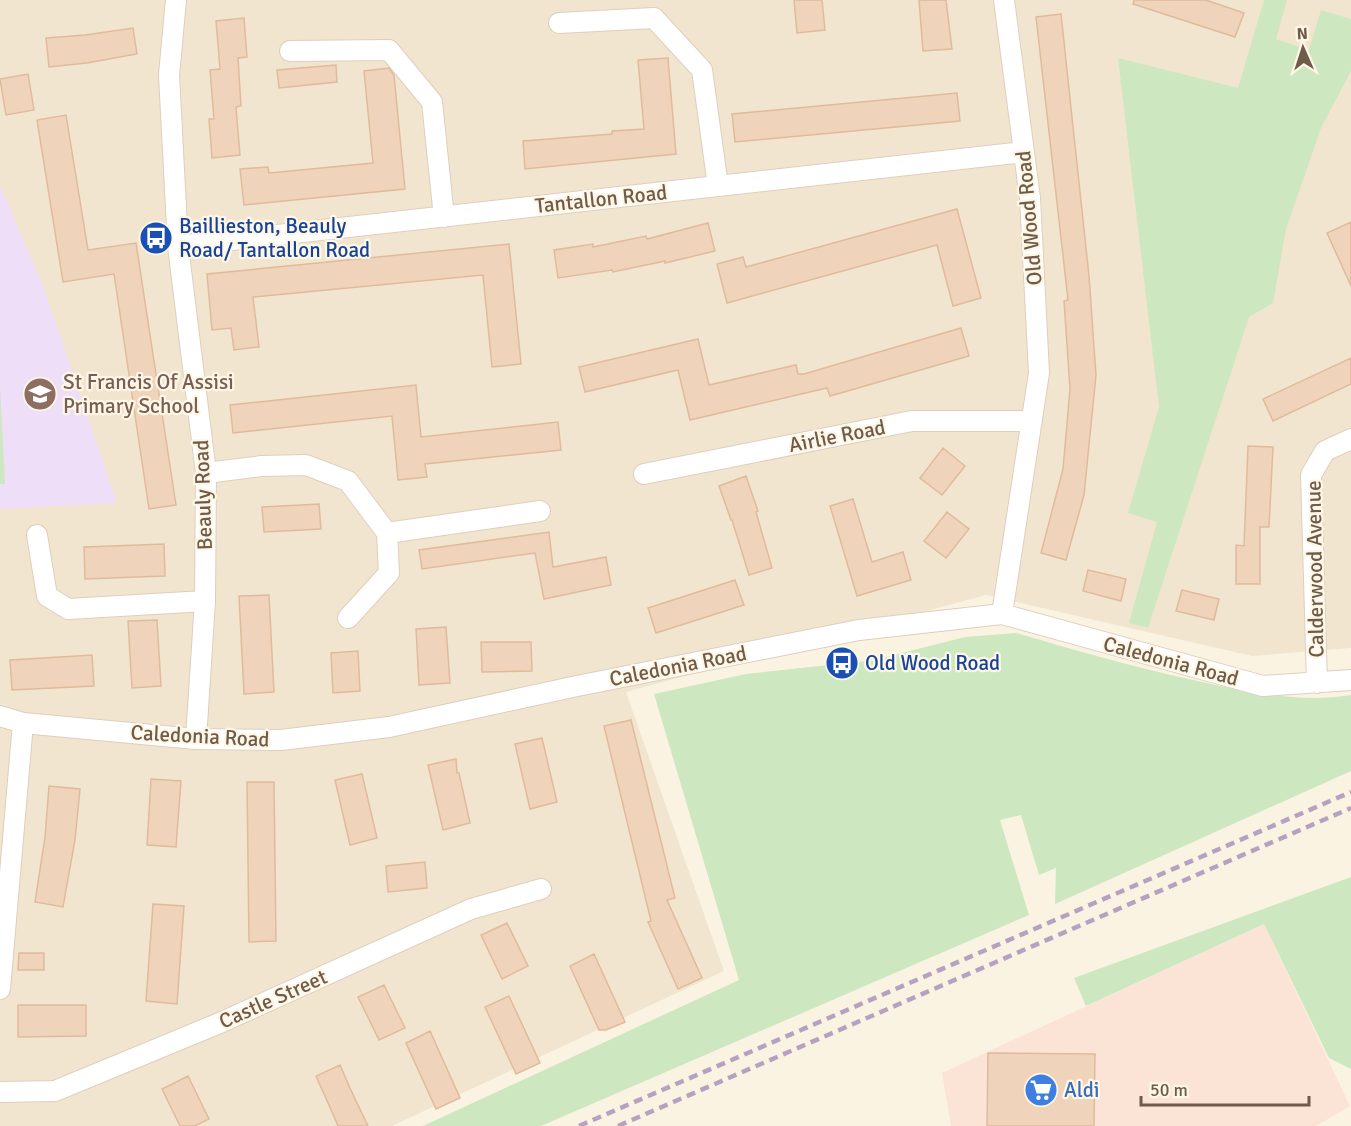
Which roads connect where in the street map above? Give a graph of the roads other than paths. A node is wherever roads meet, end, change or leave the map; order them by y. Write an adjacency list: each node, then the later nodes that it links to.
1 (176, 0): 8 (street, Beauly Road)
2 (1004, 0): 5 (street, Old Wood Road)
3 (559, 23): 6 (street)
4 (290, 51): 7 (street)
5 (1024, 152): 6 (street, Tantallon Road); 9 (street, Old Wood Road)
6 (718, 186): 7 (street, Tantallon Road)
7 (444, 217): 8 (street, Tantallon Road)
8 (178, 246): 11 (street, Beauly Road)
9 (1032, 421): 12 (street, Airlie Road); 17 (street, Old Wood Road)
10 (1351, 439): 20 (street, Calderwood Avenue)
11 (206, 473): 14 (street); 16 (street, Beauly Road)
12 (644, 474)
13 (540, 511): 14 (street)
14 (387, 533): 18 (street)
15 (37, 535): 16 (street)
16 (205, 601): 23 (street, Beauly Road)
17 (1002, 614): 20 (street, Caledonia Road); 23 (street, Caledonia Road)
18 (348, 618)
19 (1351, 680): 20 (street, Caledonia Road)
20 (1317, 683)
21 (0, 716): 22 (street, Caledonia Road)
22 (23, 723): 23 (street, Caledonia Road); 25 (street)
23 (196, 739)
24 (541, 889): 26 (street, Castle Street)
25 (0, 988)
26 (0, 1092)

